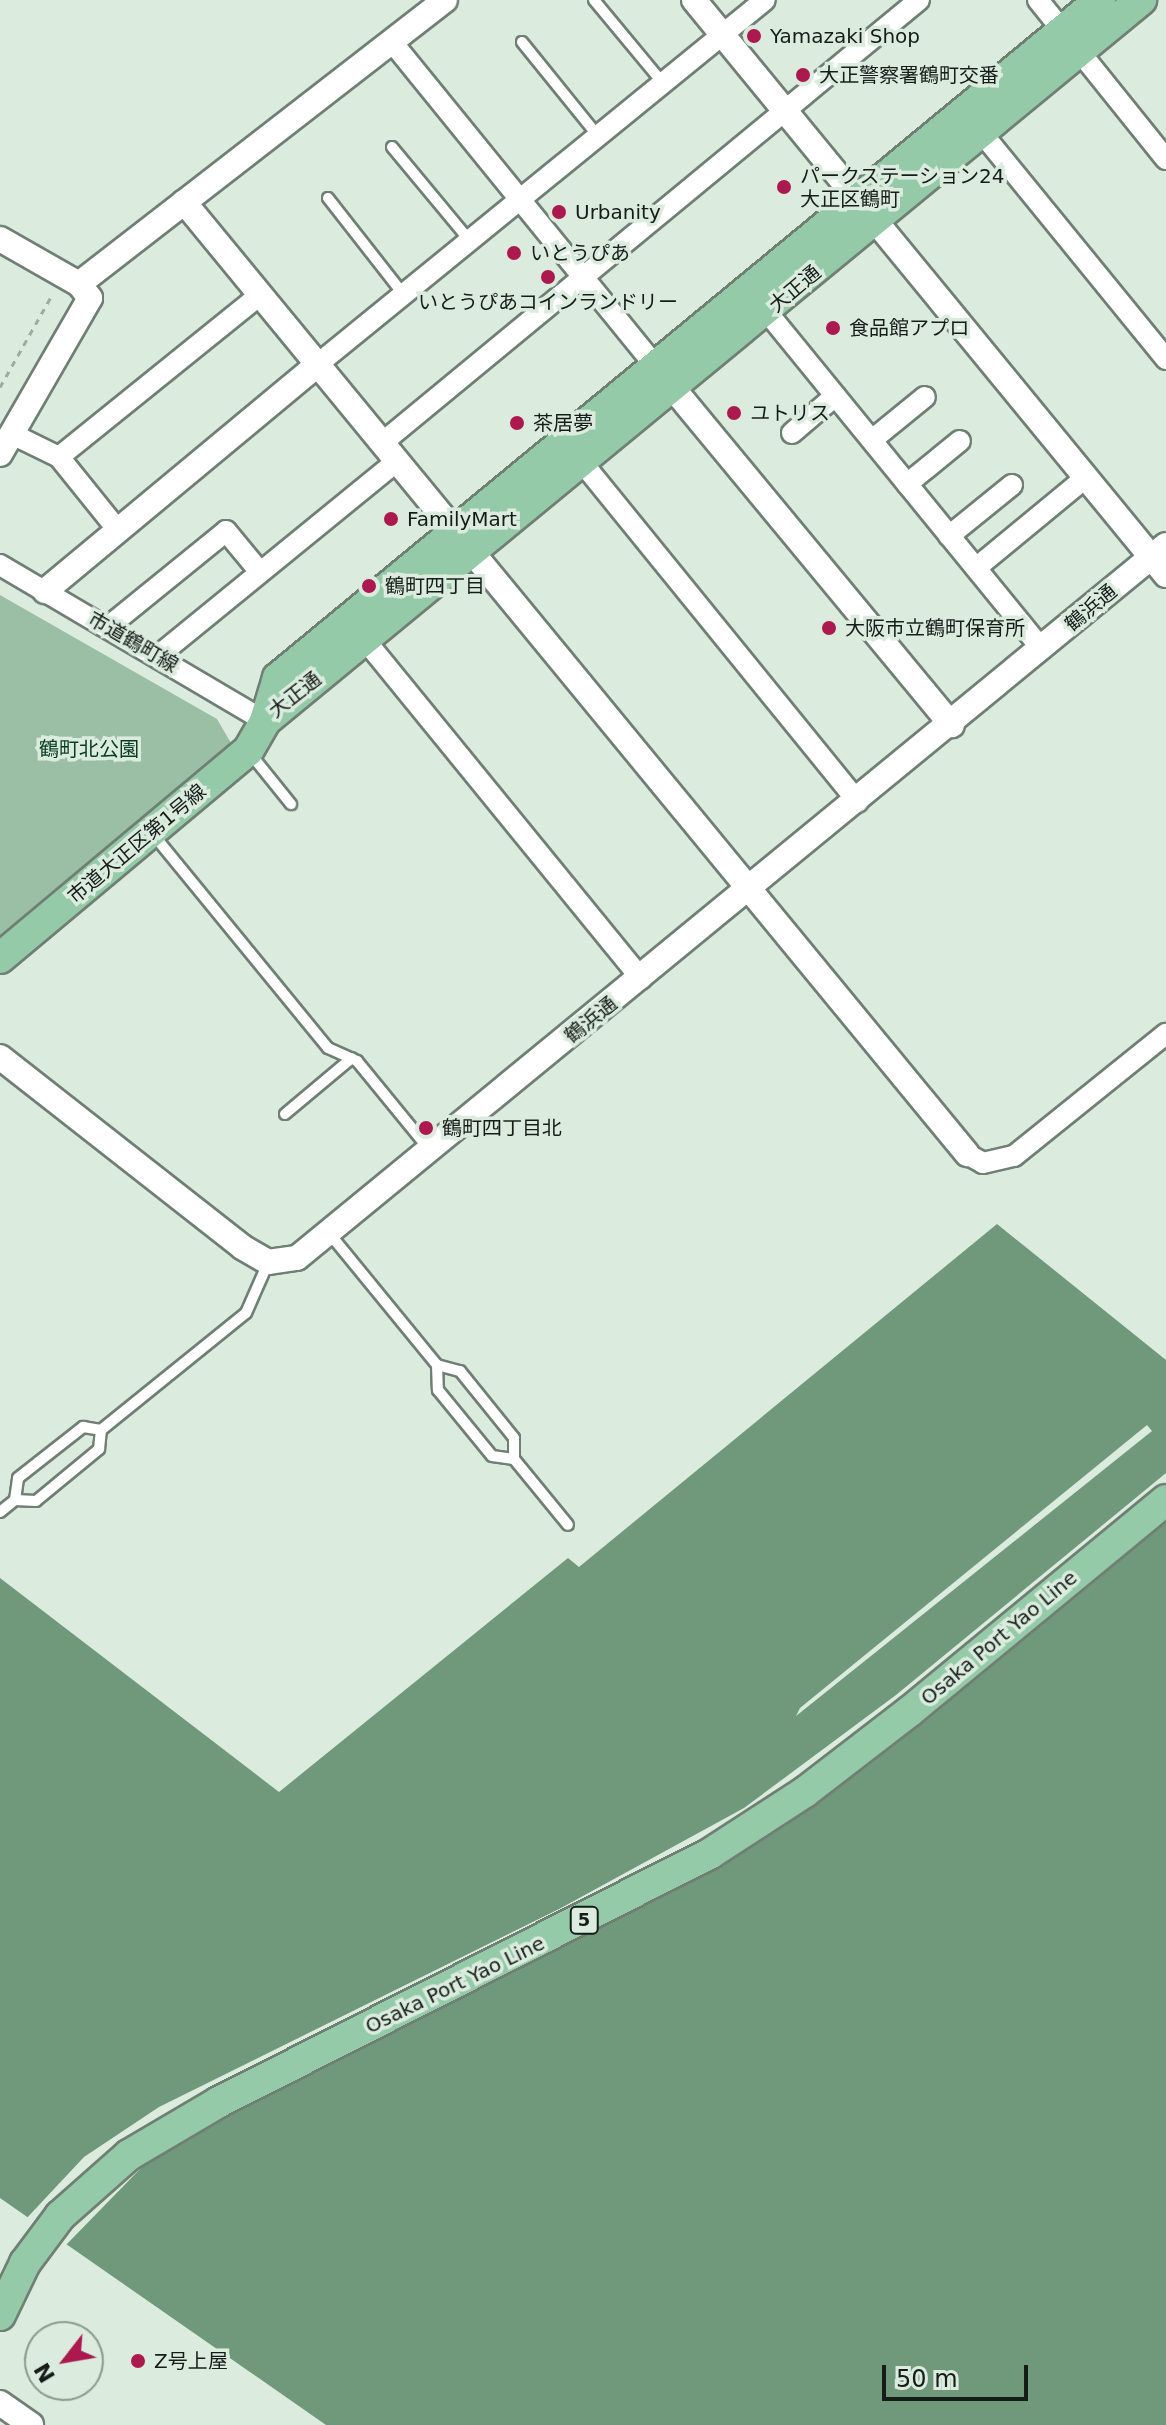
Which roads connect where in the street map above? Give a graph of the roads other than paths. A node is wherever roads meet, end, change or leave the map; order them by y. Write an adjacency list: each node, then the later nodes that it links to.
1 (445, 0): 11 (street)
2 (594, 0): 13 (lane)
3 (694, 0): 9 (street)
4 (765, 0): 9 (street)
5 (919, 0): 14 (street)
6 (1038, 0): 10 (street)
7 (1100, 0): 10 (main road, 大正通)
8 (1141, 0): 10 (main road, 大正通)
9 (722, 35): 13 (street); 14 (street)
10 (1071, 41): 15 (main road, 大正通); 18 (street); 22 (main road, 大正通)
11 (392, 42): 20 (street); 21 (street)
12 (522, 42): 16 (lane)
13 (663, 83): 16 (street)
14 (783, 110): 22 (street); 25 (street)
15 (981, 132): 22 (main road, 大正通); 30 (street)
16 (598, 136): 20 (street)
17 (392, 147): 24 (lane)
18 (1166, 159)
19 (328, 198): 28 (lane)
20 (521, 200): 24 (street); 25 (street)
21 (184, 202): 26 (street); 27 (street)
22 (865, 211): 29 (main road, 大正通); 32 (main road, 大正通); 42 (street)
23 (0, 239): 26 (street)
24 (470, 241): 28 (street)
25 (584, 277): 32 (street); 39 (street)
26 (79, 284): 38 (street)
27 (260, 295): 31 (street); 40 (street)
28 (404, 295): 31 (street)
29 (767, 312): 32 (main road, 大正通); 33 (street)
30 (1166, 359)
31 (318, 364): 39 (street); 45 (street)
32 (664, 377): 41 (main road, 大正通); 47 (main road, 大正通); 58 (street)
33 (835, 396): 35 (street); 36 (street)
34 (925, 397): 36 (street)
35 (792, 433)
36 (872, 440): 43 (street)
37 (960, 441): 43 (street)
38 (6, 444): 40 (street)
39 (389, 452): 47 (street); 51 (street)
40 (59, 457): 45 (street)
41 (581, 461): 47 (main road, 大正通); 60 (street)
42 (1085, 478): 48 (street); 50 (street)
43 (907, 484): 46 (street)
44 (1012, 485): 46 (street)
45 (118, 530): 52 (street)
46 (949, 536): 50 (street)
47 (463, 542): 54 (main road, 大正通); 57 (main road, 大正通); 63 (street)
48 (1161, 559): 55 (street, 鶴浜通)
49 (0, 565): 52 (street, 市道鶴町線)
50 (976, 568): 55 (street)
51 (260, 572): 53 (street); 56 (street)
52 (45, 591): 53 (street, 市道鶴町線)
53 (108, 627): 56 (street, 市道鶴町線)
54 (365, 640): 57 (main road, 大正通); 65 (street)
55 (1042, 649): 58 (street, 鶴浜通)
56 (158, 656): 57 (street, 市道鶴町線)
57 (265, 721): 59 (main road, 市道大正区第1号線)
58 (952, 725): 60 (street, 鶴浜通)
59 (248, 751): 61 (lane); 62 (main road, 市道大正区第1号線)
60 (858, 802): 63 (street, 鶴浜通)
61 (291, 804)
62 (152, 832): 64 (main road, 市道大正区第1号線); 68 (lane)
63 (751, 891): 65 (street, 鶴浜通); 71 (street)
64 (0, 958)
65 (641, 979): 70 (street, 鶴浜通)
66 (1166, 1034): 71 (street)
67 (0, 1057): 73 (street)
68 (352, 1058): 69 (lane); 70 (lane)
69 (285, 1114)
70 (431, 1151): 72 (street, 鶴浜通)
71 (967, 1154)
72 (329, 1233): 73 (street, 鶴浜通); 74 (lane)
73 (268, 1262): 75 (lane)
74 (437, 1365): 76 (lane); 76 (lane)
75 (101, 1430): 77 (lane); 77 (lane)
76 (514, 1459): 80 (lane)
77 (15, 1500): 79 (lane)
78 (1166, 1500): 81 (main road, Osaka Port Yao Line / 5)
79 (0, 1512)
80 (568, 1525)
81 (0, 2315)
82 (2, 2409): 83 (street)
83 (31, 2425)

